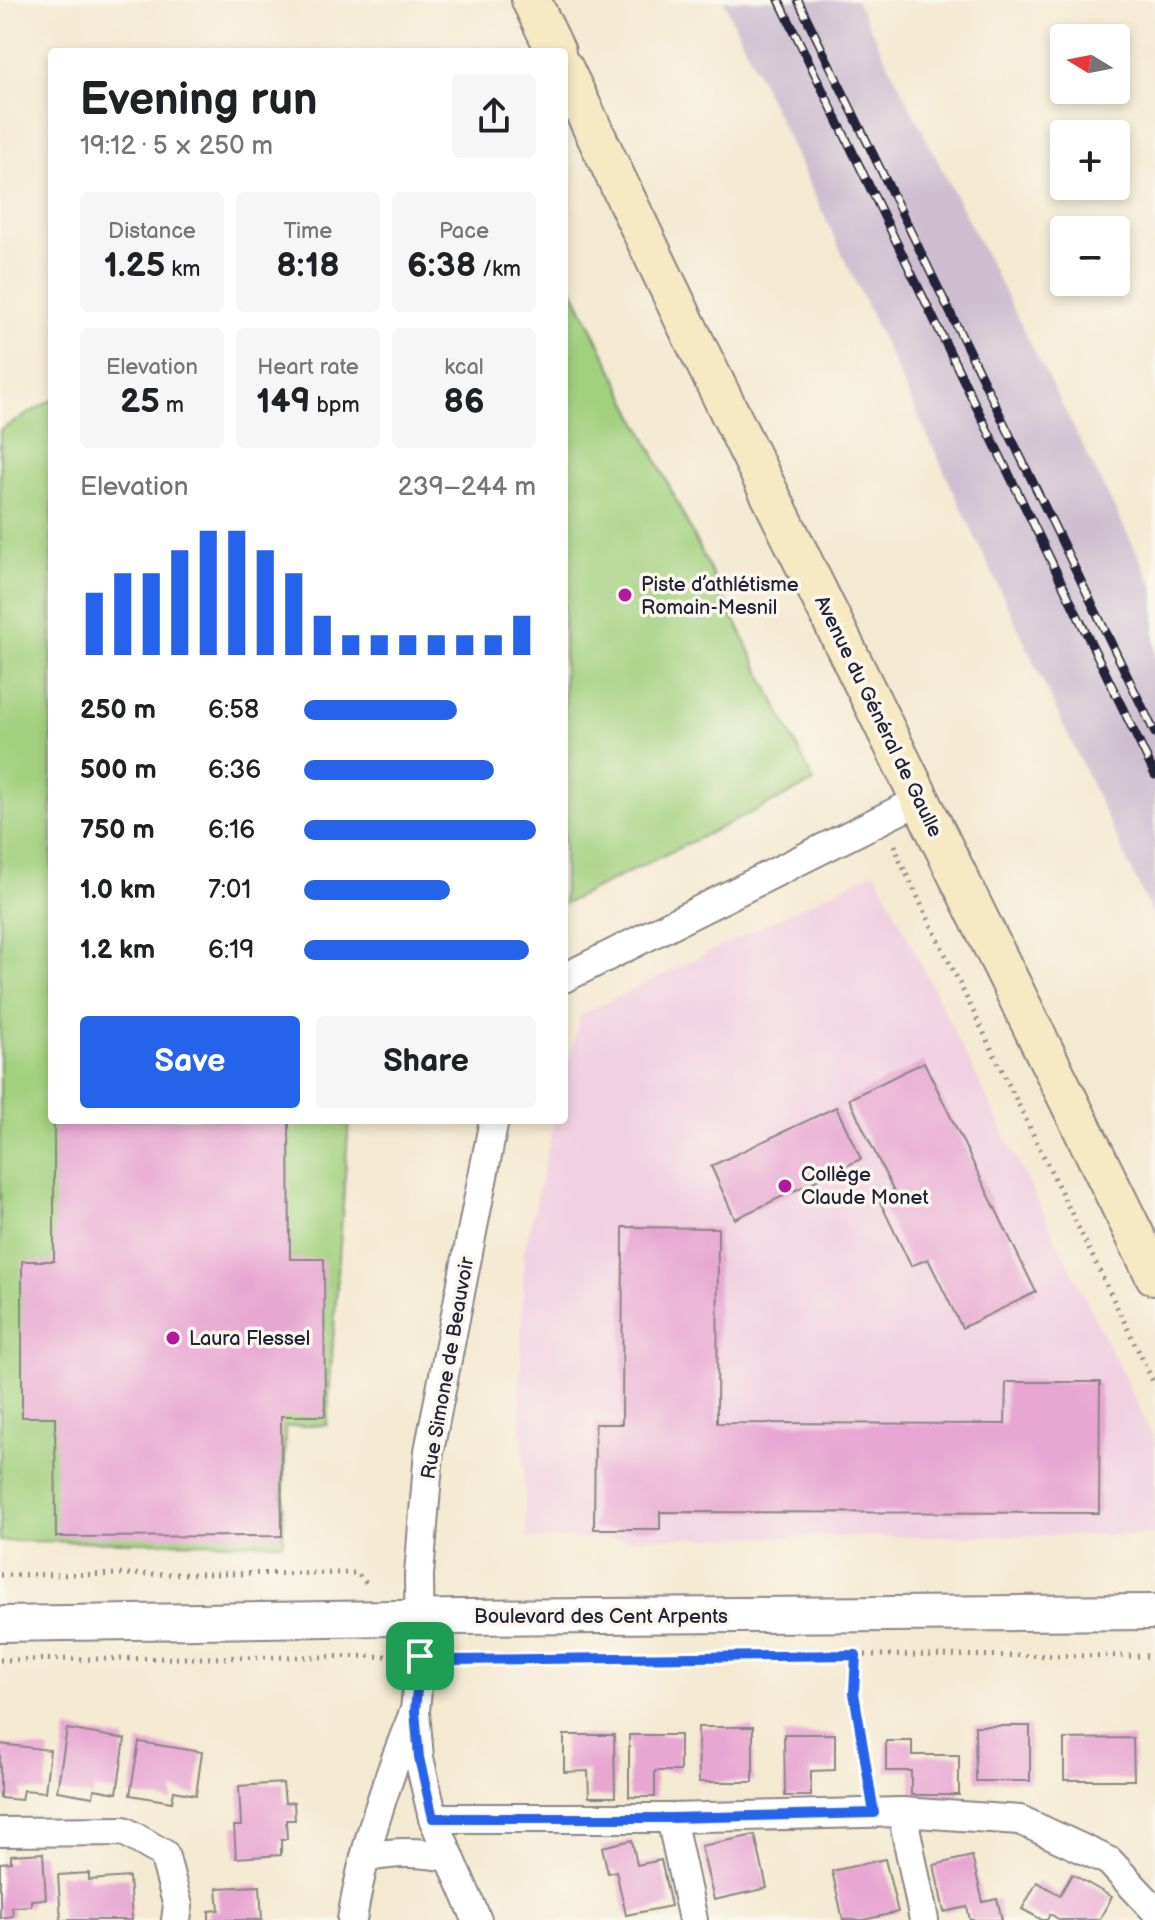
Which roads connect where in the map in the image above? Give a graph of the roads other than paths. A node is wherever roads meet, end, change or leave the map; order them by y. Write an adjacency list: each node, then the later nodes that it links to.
1 (531, 0): 2 (main road)
2 (554, 48)
3 (568, 77): 4 (main road, Avenue du Général de Gaulle)
4 (920, 800): 5 (street); 7 (main road, Avenue du Général de Gaulle)
5 (568, 976)
6 (493, 1124): 9 (street, Rue Simone de Beauvoir)
7 (1155, 1276)
8 (1155, 1612): 9 (street, Boulevard des Cent Arpents)
9 (421, 1617): 10 (street, Boulevard des Cent Arpents); 11 (street, Rue Simone de Beauvoir)
10 (0, 1624)
11 (415, 1711): 13 (street); 17 (street)
12 (902, 1812): 14 (street); 18 (street); 23 (street)
13 (433, 1818): 14 (street); 16 (street)
14 (671, 1818): 22 (street)
15 (0, 1832): 19 (street)
16 (450, 1857): 17 (street); 21 (street)
17 (365, 1858): 20 (street)
18 (1155, 1910)
19 (176, 1920)
20 (352, 1920)
21 (477, 1920)
22 (693, 1920)
23 (924, 1920)

